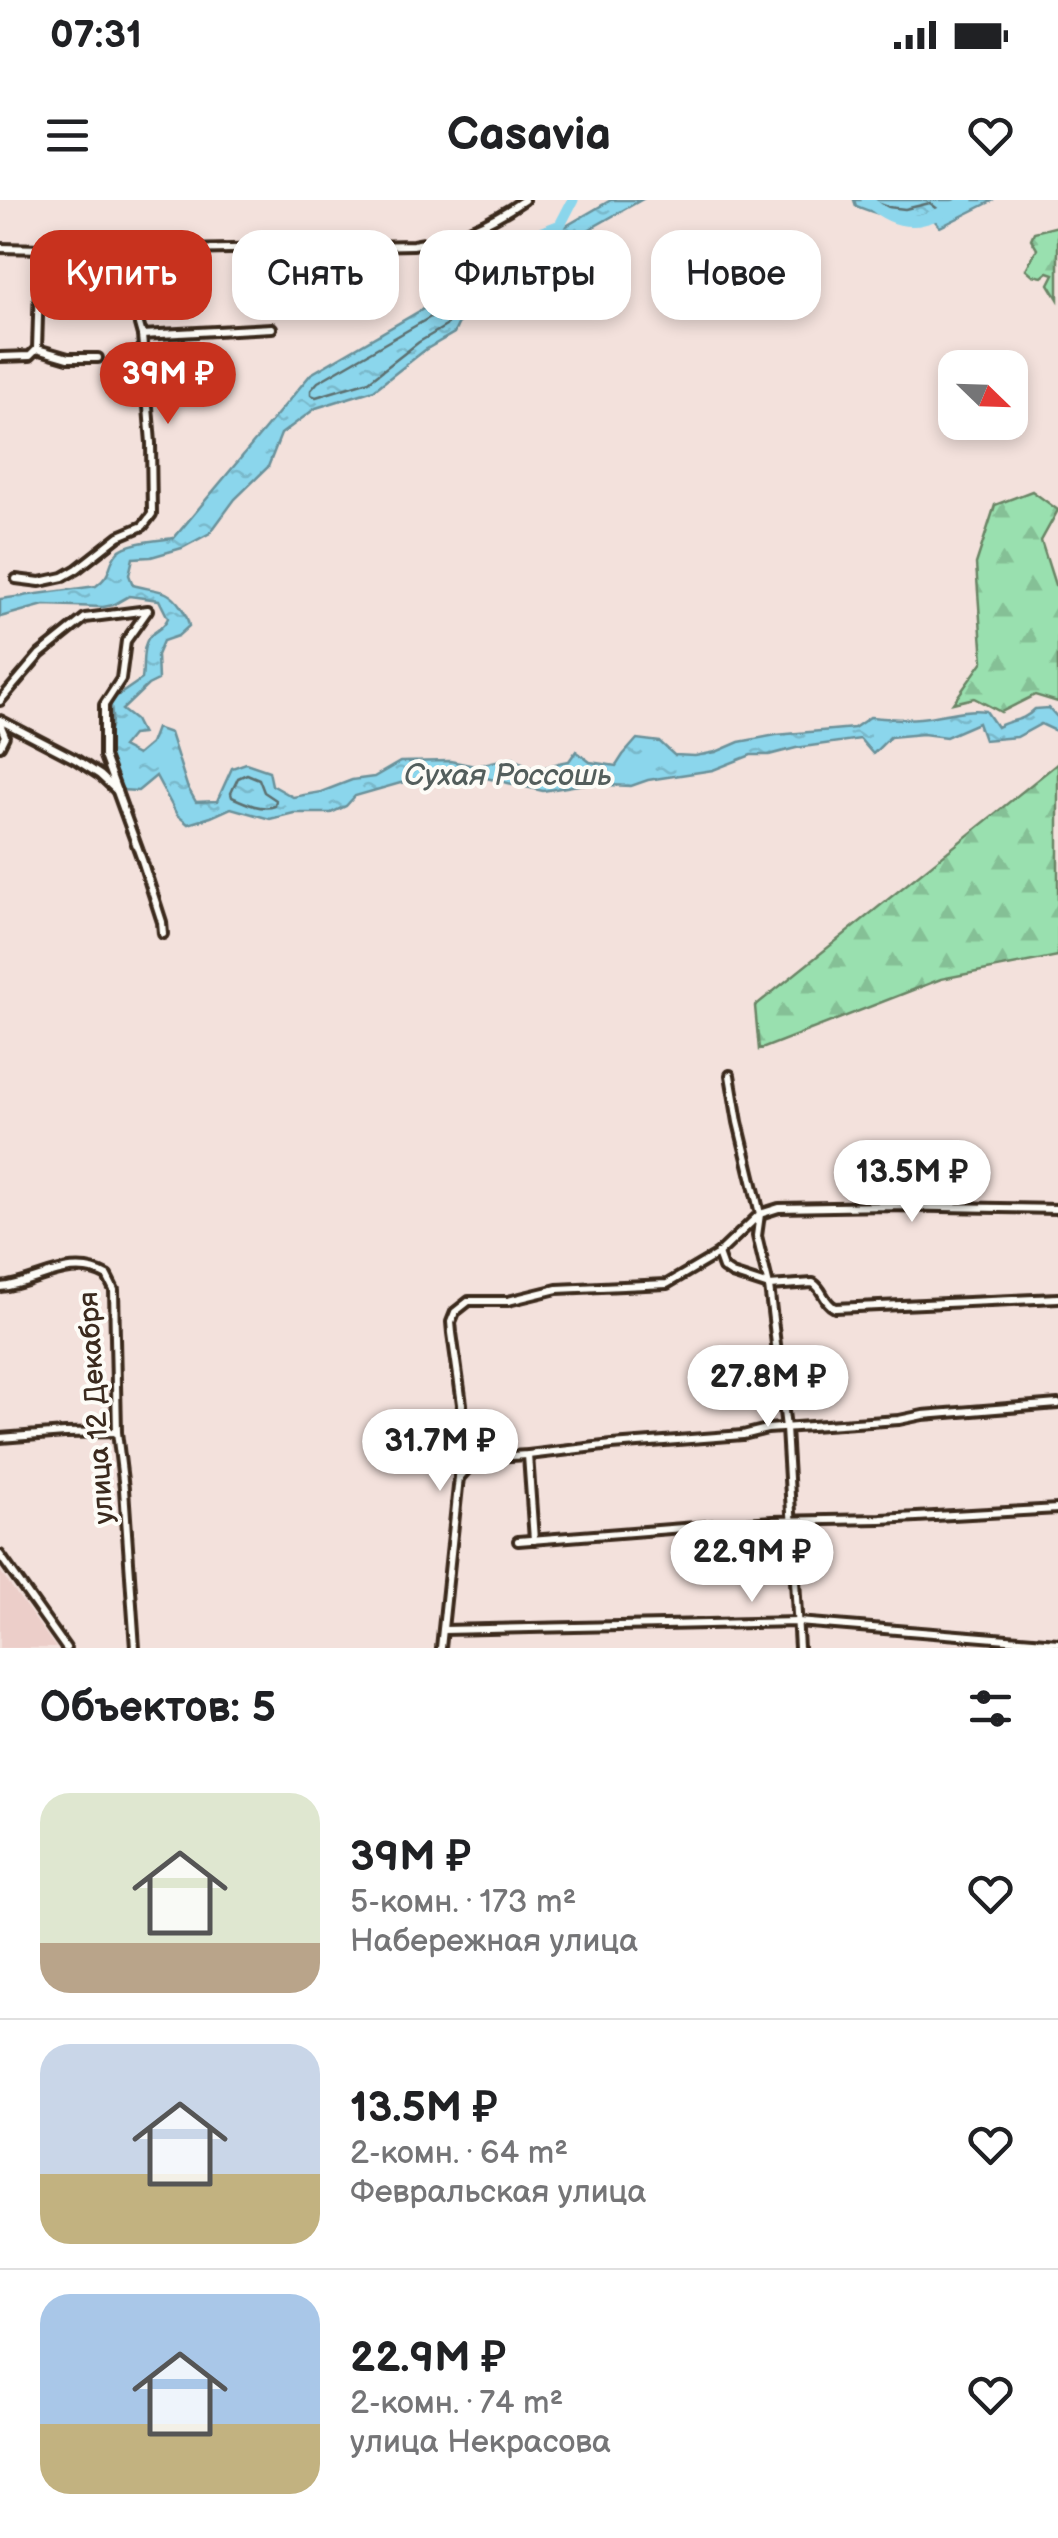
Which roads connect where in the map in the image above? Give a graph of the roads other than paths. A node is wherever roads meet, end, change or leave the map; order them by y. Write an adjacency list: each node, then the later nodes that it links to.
1 (524, 200): 4 (street)
2 (0, 248): 3 (street)
3 (30, 250)
4 (212, 250)
5 (38, 320): 9 (street)
6 (138, 320): 8 (street)
7 (272, 328): 8 (street)
8 (142, 335): 12 (street)
9 (37, 349): 10 (street); 11 (street)
10 (0, 358)
11 (98, 358)
12 (16, 580)
13 (0, 701): 16 (street)
14 (0, 722): 15 (street); 16 (street)
15 (0, 746)
16 (118, 792): 17 (street)
17 (163, 934)
18 (730, 1075): 20 (street)
19 (1058, 1209): 20 (street)
20 (760, 1214): 21 (street); 23 (street)
21 (718, 1254): 23 (street); 30 (street)
22 (0, 1286): 27 (street, улица 12 Декабря)
23 (769, 1286): 24 (street); 26 (street)
24 (1058, 1298)
25 (1058, 1404): 26 (street)
26 (786, 1428): 29 (street); 32 (street)
27 (116, 1432): 28 (street); 40 (street, улица 12 Декабря)
28 (0, 1438)
29 (528, 1456): 30 (street); 33 (street)
30 (460, 1477): 37 (street)
31 (1058, 1510): 32 (street)
32 (790, 1520): 33 (street); 36 (street)
33 (534, 1540): 34 (street)
34 (518, 1541)
35 (0, 1556): 39 (street)
36 (798, 1622): 37 (street); 38 (street); 42 (street)
37 (444, 1630): 41 (street)
38 (1058, 1643)
39 (66, 1648)
40 (135, 1648)
41 (441, 1648)
42 (799, 1648)

